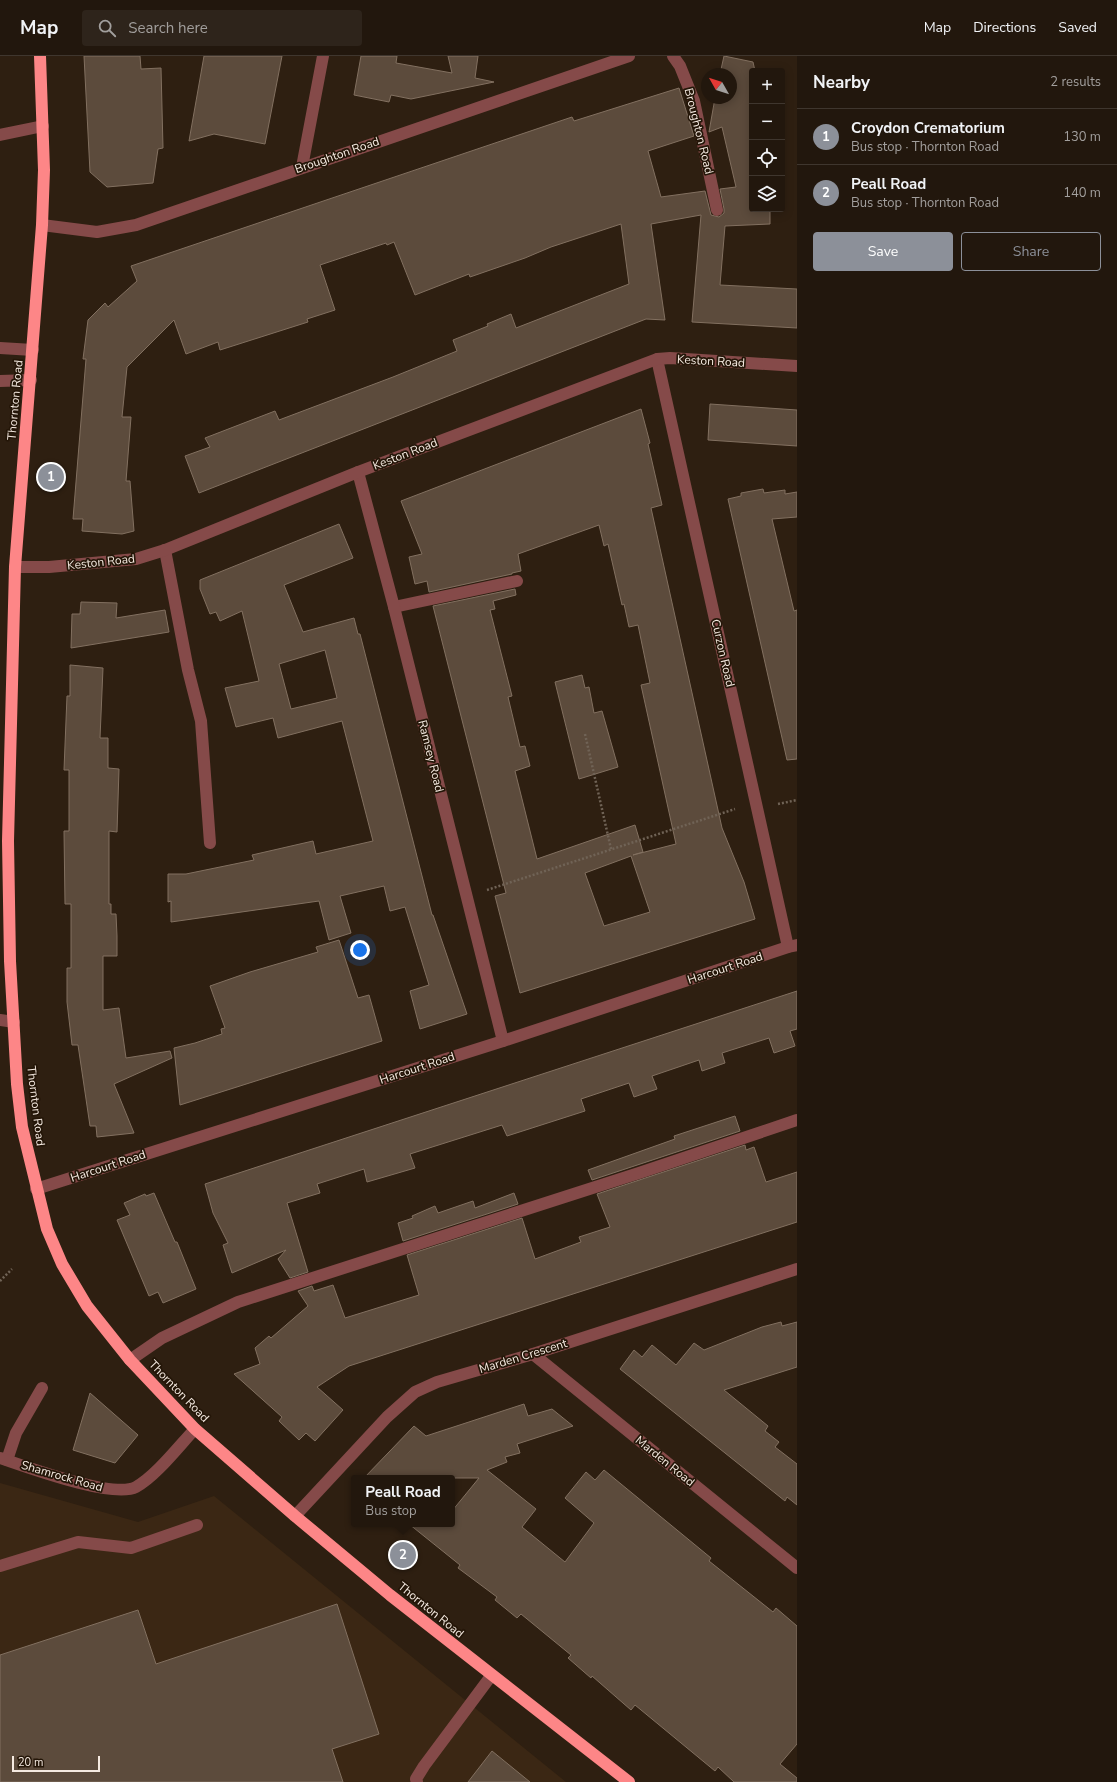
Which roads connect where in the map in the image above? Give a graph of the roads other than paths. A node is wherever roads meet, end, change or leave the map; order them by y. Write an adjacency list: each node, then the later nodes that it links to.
1 (40, 56): 5 (highway, Thornton Road)
2 (323, 56): 7 (street)
3 (629, 56): 7 (street, Broughton Road)
4 (673, 56): 8 (street, Broughton Road)
5 (43, 126): 6 (street); 9 (highway, Thornton Road)
6 (0, 135)
7 (302, 167): 9 (street, Broughton Road)
8 (717, 210)
9 (42, 225): 11 (highway, Thornton Road)
10 (0, 348): 11 (street)
11 (33, 350): 15 (highway, Thornton Road)
12 (657, 359): 13 (street, Keston Road); 16 (street, Keston Road); 23 (street, Curzon Road)
13 (797, 366)
14 (0, 380): 15 (street)
15 (31, 380): 18 (highway, Thornton Road)
16 (358, 472): 17 (street, Keston Road); 20 (street, Ramsey Road)
17 (165, 550): 18 (street, Keston Road); 22 (street)
18 (15, 567): 21 (highway, Thornton Road)
19 (517, 581): 20 (street)
20 (394, 607): 26 (street, Ramsey Road)
21 (4, 768): 25 (highway, Thornton Road)
22 (210, 843)
23 (793, 946): 26 (street, Harcourt Road)
24 (0, 1020): 25 (street)
25 (14, 1022): 28 (highway, Thornton Road)
26 (503, 1041): 28 (street, Harcourt Road)
27 (797, 1120): 31 (street)
28 (36, 1189): 31 (highway, Thornton Road)
29 (797, 1269): 30 (street, Marden Crescent)
30 (533, 1354): 35 (street, Marden Crescent); 38 (street, Marden Road)
31 (130, 1360): 33 (highway, Thornton Road)
32 (42, 1388): 34 (street)
33 (195, 1429): 34 (street, Shamrock Road); 35 (highway, Thornton Road)
34 (3, 1459)
35 (294, 1516): 39 (highway, Thornton Road)
36 (197, 1525): 37 (street)
37 (0, 1566)
38 (797, 1568)
39 (491, 1676): 40 (street); 41 (highway, Thornton Road)
40 (417, 1782)
41 (629, 1782)

